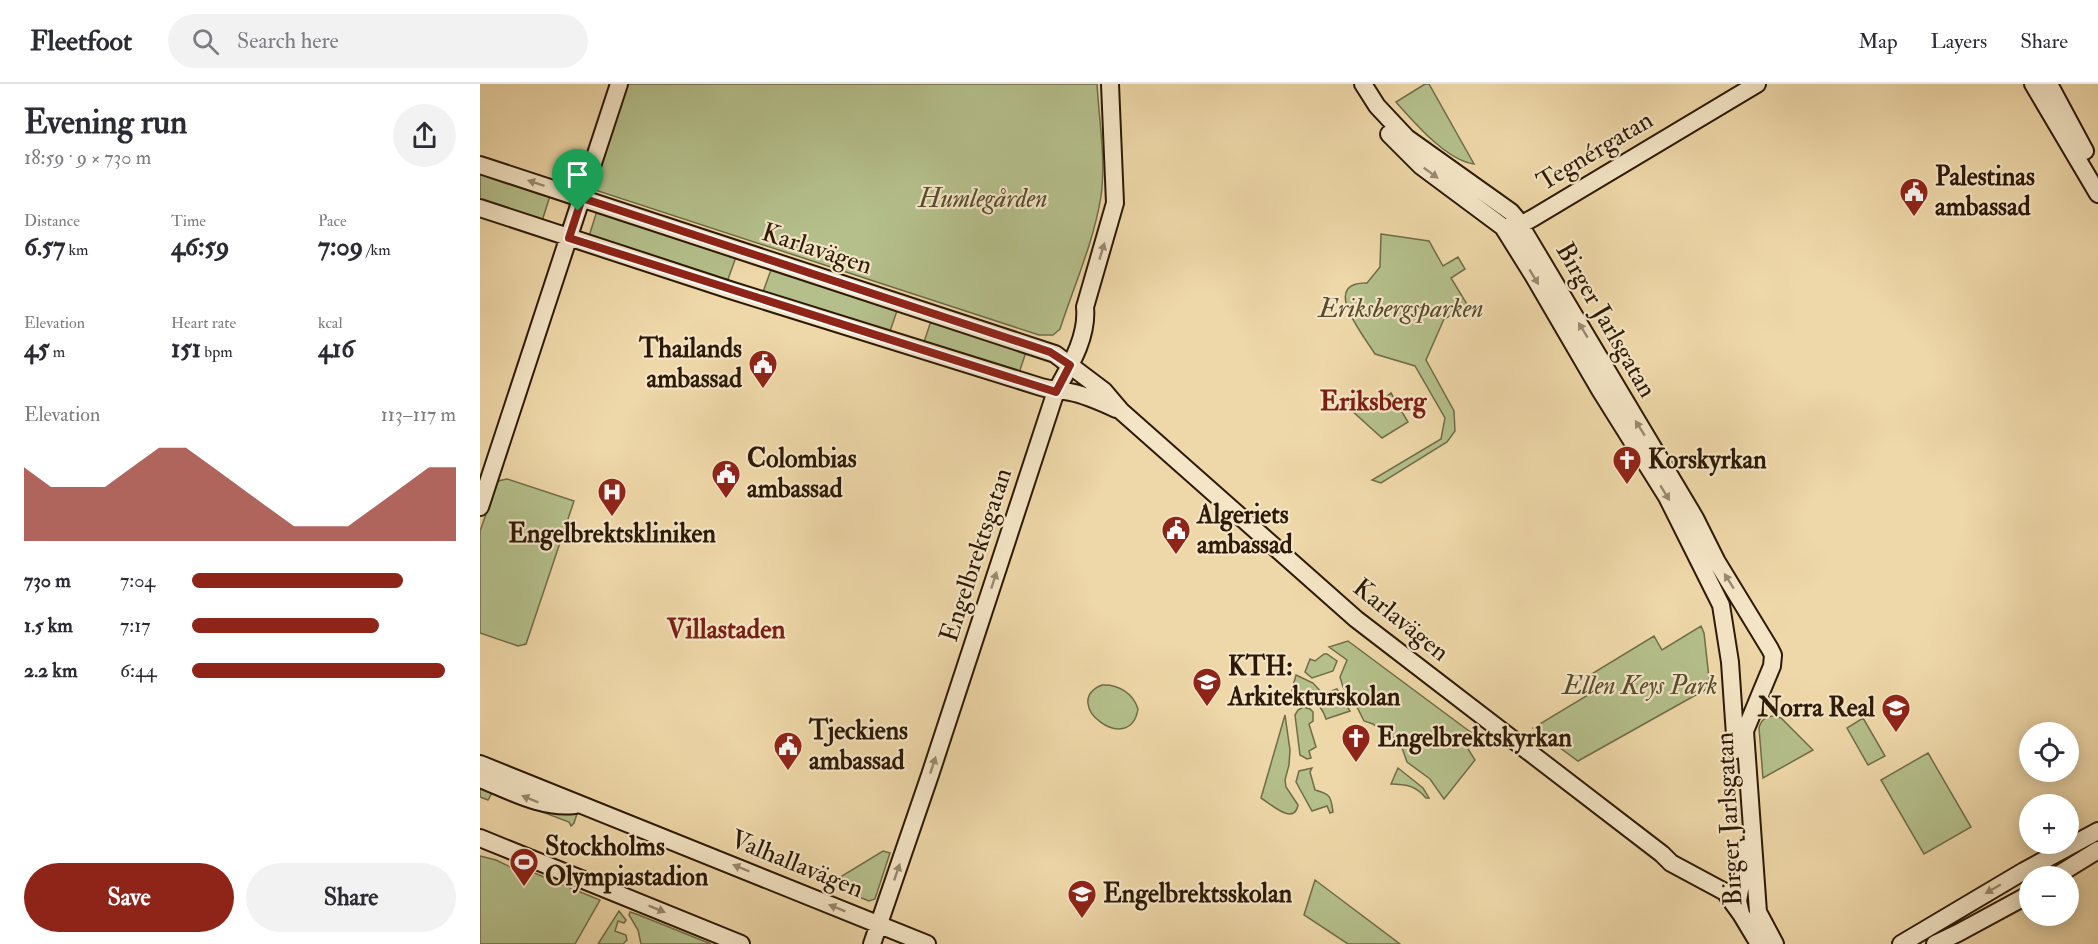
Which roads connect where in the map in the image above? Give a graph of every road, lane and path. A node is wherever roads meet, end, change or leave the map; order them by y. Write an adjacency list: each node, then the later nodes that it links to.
1 (611, 84): 12 (street)
2 (619, 84): 12 (street)
3 (1110, 84): 18 (street, Engelbrektsgatan, one-way to 3)
4 (1350, 84): 14 (street, Birger Jarlsgatan, one-way to 14)
5 (1363, 84): 14 (street, Birger Jarlsgatan)
6 (1757, 84): 15 (street, Tegnérgatan)
7 (2033, 84): 11 (street)
8 (2049, 84): 10 (street)
9 (480, 165): 12 (street, Karlavägen, one-way to 9)
10 (2098, 173)
11 (2098, 194)
12 (578, 196): 17 (street); 18 (street, Karlavägen)
13 (480, 208): 17 (street, Karlavägen)
14 (1492, 208): 15 (street, Birger Jarlsgatan); 16 (street, Birger Jarlsgatan)
15 (1520, 225): 16 (street); 23 (street, Birger Jarlsgatan, one-way to 15)
16 (1503, 227): 24 (street, Birger Jarlsgatan, one-way to 24)
17 (565, 236): 19 (street, Karlavägen); 21 (street); 22 (street)
18 (1066, 362): 19 (street, Engelbrektsgatan); 20 (street, Karlavägen)
19 (1056, 392): 20 (street, Karlavägen); 37 (street, Engelbrektsgatan, one-way to 19)
20 (1121, 411): 33 (street, Karlavägen)
21 (480, 484)
22 (480, 507)
23 (1756, 624): 24 (street); 32 (street, Birger Jarlsgatan)
24 (1726, 632): 33 (street, Birger Jarlsgatan)
25 (480, 764): 27 (street, Valhallavägen)
26 (480, 779): 27 (street, Valhallavägen, one-way to 26)
27 (582, 804): 37 (street, Valhallavägen, one-way to 27)
28 (2098, 831): 45 (street, one-way to 45)
29 (480, 838): 39 (street, one-way to 39)
30 (2098, 850): 31 (street)
31 (2072, 866)
32 (1755, 873): 33 (street); 35 (street, Birger Jarlsgatan)
33 (1732, 889): 35 (street, Karlavägen); 36 (street, Karlavägen)
34 (2019, 900): 46 (street)
35 (1758, 912): 44 (street, Birger Jarlsgatan)
36 (1741, 914): 43 (street, Birger Jarlsgatan)
37 (879, 924): 38 (street, Valhallavägen); 40 (street, Engelbrektsgatan)
38 (898, 932): 41 (street); 42 (street, Valhallavägen)
39 (741, 944)
40 (872, 944)
41 (884, 944)
42 (927, 944)
43 (1760, 944)
44 (1775, 944)
45 (1901, 944)
46 (1935, 944)

